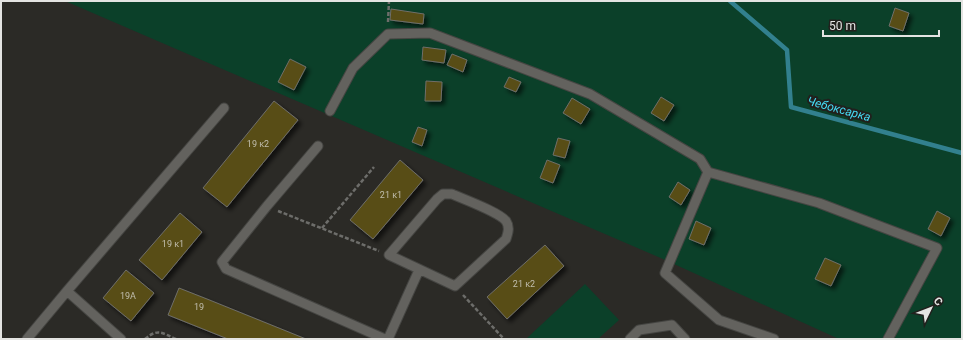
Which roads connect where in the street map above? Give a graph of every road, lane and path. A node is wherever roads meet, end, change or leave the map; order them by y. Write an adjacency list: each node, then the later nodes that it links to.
1 (389, 1): 2 (path)
2 (388, 34): 4 (lane); 7 (lane)
3 (224, 108): 13 (lane)
4 (330, 111)
5 (318, 146): 8 (lane)
6 (374, 167): 9 (path)
7 (708, 172): 23 (lane); 24 (lane)
8 (267, 206): 9 (path); 18 (lane)
9 (322, 228): 10 (path)
10 (389, 255): 11 (lane); 12 (lane)
11 (419, 270): 12 (lane); 19 (lane)
12 (455, 286): 20 (path)
13 (67, 291): 14 (lane); 15 (lane)
14 (27, 339)
15 (121, 339)
16 (144, 339): 17 (path)
17 (176, 339)
18 (385, 339)
19 (388, 339)
20 (504, 339)
21 (630, 339): 22 (lane)
22 (685, 339)
23 (774, 339)
24 (888, 339)

